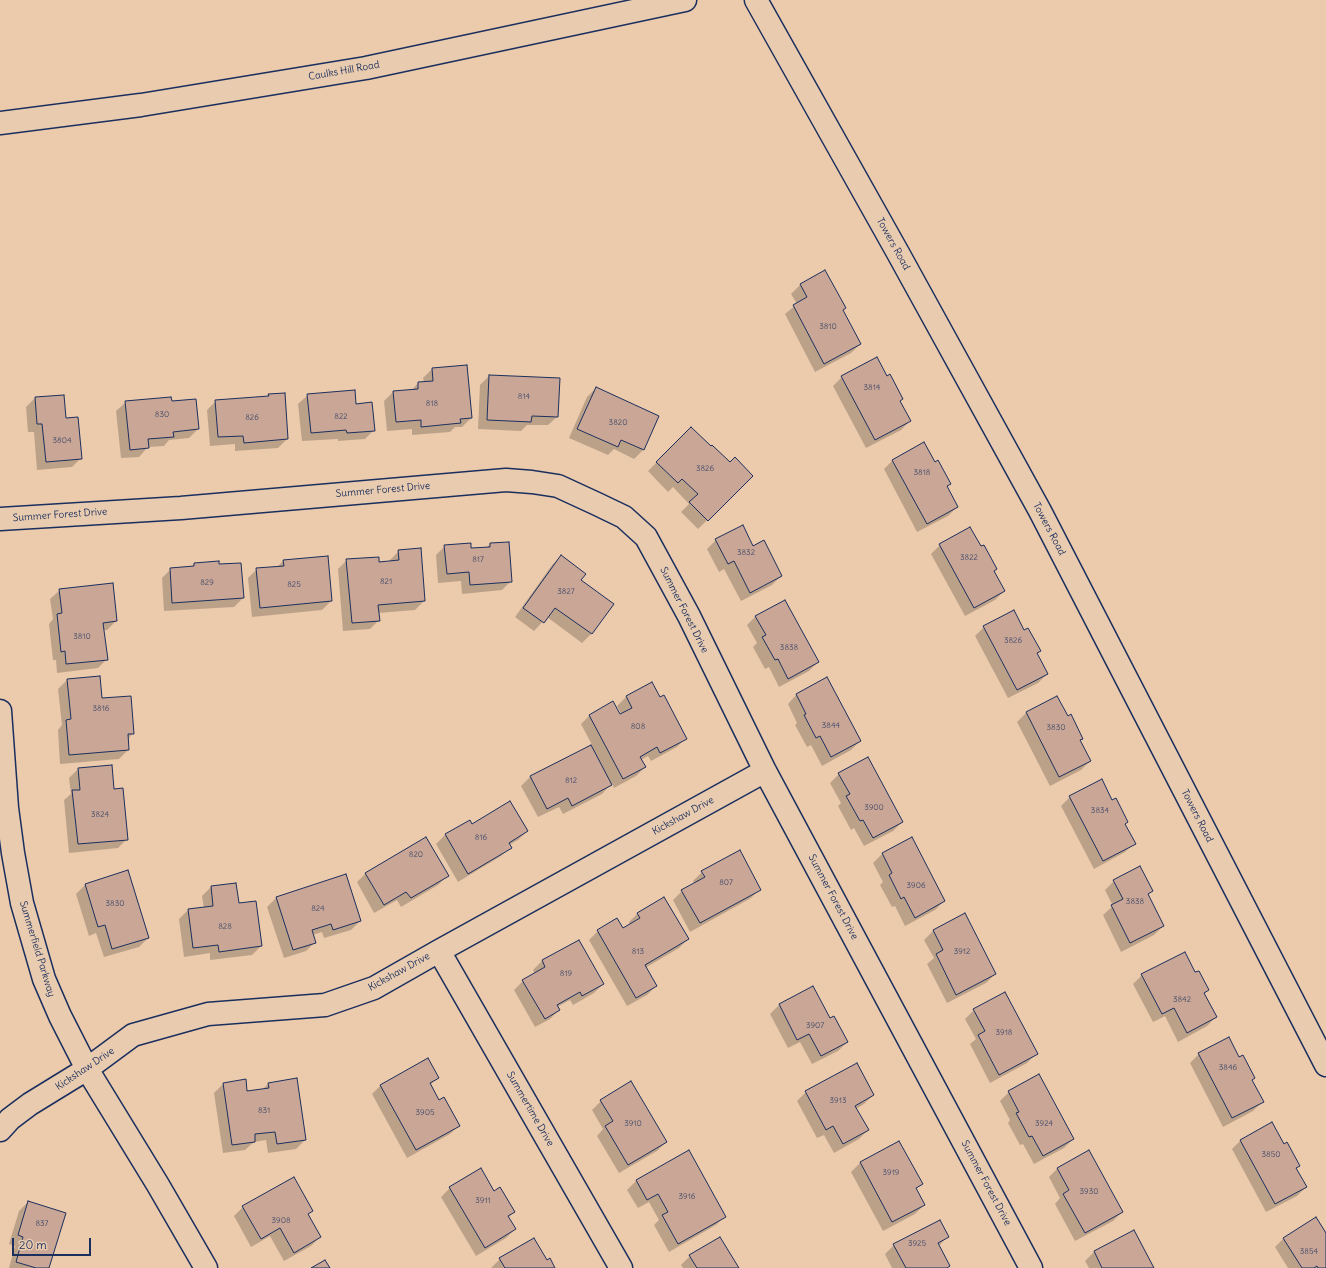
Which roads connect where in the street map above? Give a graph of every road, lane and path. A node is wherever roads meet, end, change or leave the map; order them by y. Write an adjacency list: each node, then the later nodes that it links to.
1 (685, 0): 3 (street, Caulks Hill Road)
2 (756, 0): 8 (street, Towers Road)
3 (0, 123)
4 (0, 519): 6 (street, Summer Forest Drive)
5 (0, 711): 9 (street, Summerfield Parkway)
6 (765, 771): 7 (street, Kickshaw Drive); 13 (street, Summer Forest Drive)
7 (439, 951): 9 (street, Kickshaw Drive); 12 (street, Summertime Drive)
8 (1326, 1065)
9 (87, 1069): 10 (street, Kickshaw Drive); 11 (street, Summerfield Parkway)
10 (0, 1130)
11 (206, 1268)
12 (621, 1268)
13 (1031, 1268)

